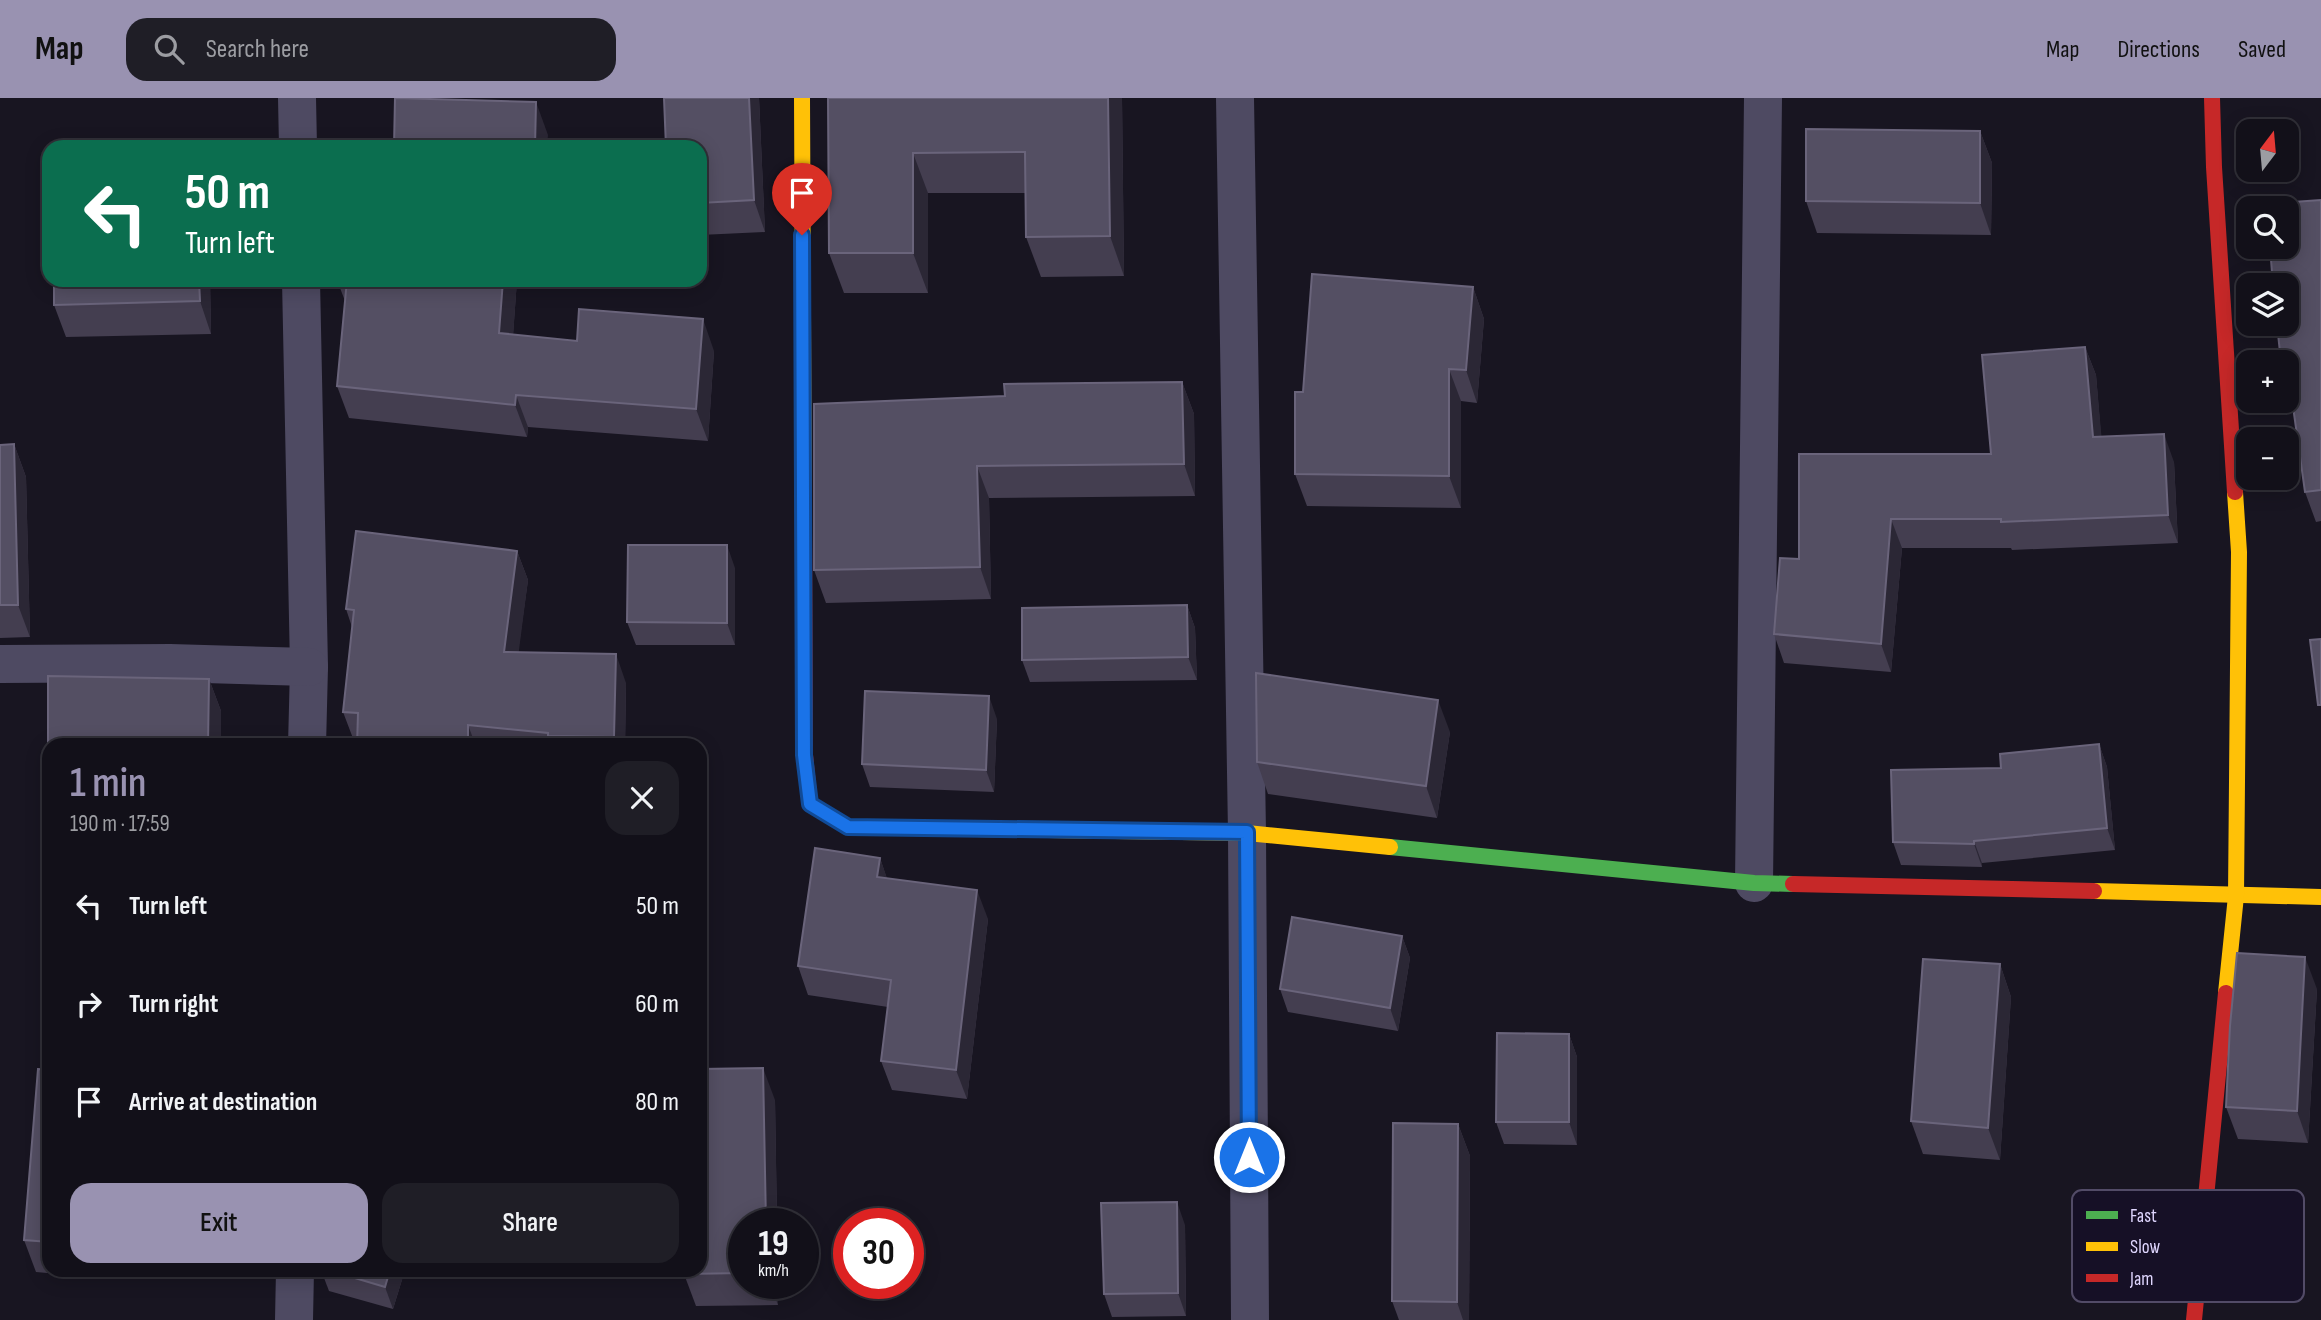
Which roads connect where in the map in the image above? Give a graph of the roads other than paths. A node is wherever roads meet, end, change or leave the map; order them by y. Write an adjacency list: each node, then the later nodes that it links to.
1 (297, 98): 6 (street)
2 (802, 98): 11 (street)
3 (1235, 98): 11 (street)
4 (1763, 98): 12 (street)
5 (2212, 98): 13 (street)
6 (298, 140)
7 (301, 287): 9 (street)
8 (0, 664): 9 (street)
9 (309, 667): 10 (street)
10 (307, 738)
11 (1247, 832): 12 (street); 19 (street)
12 (1754, 883): 13 (street)
13 (2235, 896): 14 (street); 15 (street)
14 (2321, 897)
15 (2207, 1190)
16 (295, 1277): 18 (street)
17 (2196, 1302): 20 (street)
18 (294, 1320)
19 (1250, 1320)
20 (2194, 1320)

